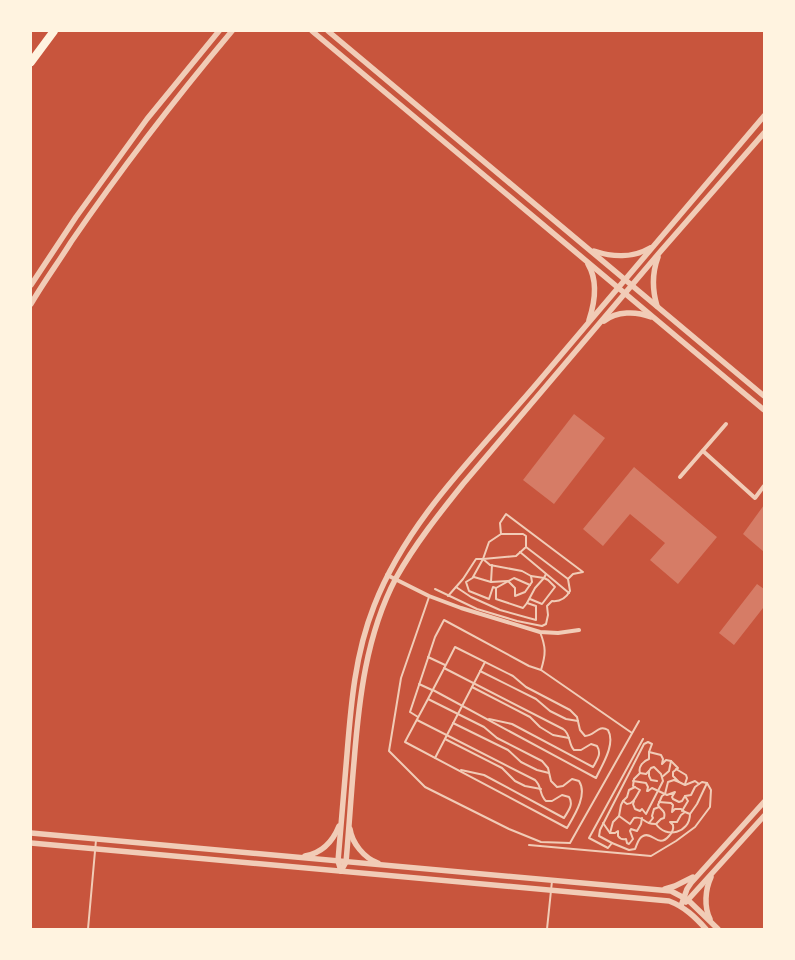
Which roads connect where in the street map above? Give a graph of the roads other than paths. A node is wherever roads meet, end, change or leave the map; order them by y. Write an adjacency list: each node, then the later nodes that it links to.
1 (54, 31): 6 (highway)
2 (219, 31): 14 (street)
3 (232, 31): 18 (street)
4 (312, 31): 12 (street)
5 (328, 31): 10 (street)
6 (31, 62)
7 (764, 116): 9 (street)
8 (764, 133): 11 (street)
9 (654, 246): 10 (street); 13 (street)
10 (590, 250): 13 (street)
11 (660, 252): 15 (street); 19 (street)
12 (586, 260): 16 (street); 21 (street)
13 (625, 280): 15 (street); 16 (street)
14 (31, 285)
15 (632, 285): 17 (street); 19 (street)
16 (618, 288): 17 (street); 21 (street)
17 (625, 293): 20 (street); 22 (street)
18 (31, 304)
19 (657, 306): 23 (street)
20 (656, 319): 22 (street); 24 (street)
21 (588, 323): 35 (street)
22 (599, 325): 39 (street)
23 (764, 396)
24 (764, 410)
25 (726, 424): 26 (street)
26 (703, 451): 27 (street); 28 (street)
27 (680, 477)
28 (764, 486)
29 (501, 534): 30 (lane); 32 (lane); 40 (lane)
30 (526, 547): 31 (lane); 40 (lane)
31 (520, 552): 32 (lane); 34 (lane)
32 (483, 559): 33 (lane); 37 (lane); 44 (lane)
33 (492, 565): 36 (lane); 42 (lane)
34 (546, 574): 38 (lane); 47 (lane)
35 (387, 575): 39 (street); 108 (street)
36 (531, 576): 38 (lane); 43 (lane)
37 (472, 578): 42 (lane); 45 (lane)
38 (544, 578): 50 (lane); 52 (lane)
39 (396, 579): 48 (street); 109 (street)
40 (568, 579): 47 (lane)
41 (508, 581): 42 (lane); 43 (lane); 43 (lane); 45 (lane)
42 (491, 582)
43 (530, 585)
44 (456, 587): 49 (lane); 51 (lane)
45 (496, 588): 51 (lane)
46 (435, 590): 49 (lane)
47 (569, 593): 53 (lane)
48 (430, 596): 55 (street); 73 (lane)
49 (448, 596): 53 (lane)
50 (530, 599): 51 (lane); 52 (lane)
51 (527, 603)
52 (542, 604): 53 (lane)
53 (547, 606)
54 (579, 630): 55 (street)
55 (540, 632): 59 (lane)
56 (428, 657): 58 (lane); 59 (lane); 62 (lane)
57 (485, 662): 58 (lane); 60 (lane); 71 (lane)
58 (445, 666): 61 (lane); 64 (lane)
59 (541, 670): 73 (lane)
60 (480, 671): 61 (lane); 71 (lane)
61 (474, 683): 63 (lane); 75 (lane)
62 (419, 684): 64 (lane); 68 (lane)
63 (472, 687): 66 (lane); 75 (lane)
64 (433, 690): 65 (lane); 66 (lane)
65 (428, 699): 67 (lane); 68 (lane)
66 (462, 706): 67 (lane); 69 (lane)
67 (458, 714): 72 (lane); 84 (lane)
68 (418, 718): 74 (lane); 79 (lane)
69 (486, 719): 71 (lane); 75 (lane)
70 (639, 721): 73 (lane)
71 (578, 722)
72 (453, 723): 74 (lane); 84 (lane)
73 (632, 733)
74 (447, 735): 76 (lane); 94 (lane)
75 (569, 738)
76 (445, 739): 79 (lane); 94 (lane)
77 (643, 739): 118 (lane)
78 (649, 752): 80 (lane); 85 (lane); 111 (lane)
79 (435, 758): 82 (lane)
80 (671, 761): 81 (lane); 86 (lane)
81 (676, 769): 89 (lane); 92 (lane)
82 (458, 770): 84 (lane); 94 (lane)
83 (650, 771): 85 (lane); 86 (lane); 87 (lane)
84 (549, 772)
85 (640, 773): 88 (lane)
86 (662, 777): 95 (lane)
87 (657, 780)
88 (633, 782): 93 (lane); 95 (lane)
89 (679, 782): 92 (lane); 96 (lane)
90 (707, 783): 91 (lane); 104 (lane); 119 (lane)
91 (699, 784): 92 (lane); 97 (lane)
92 (685, 785)
93 (635, 787): 98 (lane); 99 (lane)
94 (541, 789)
95 (658, 791): 96 (lane); 99 (lane)
96 (665, 794): 97 (lane); 100 (lane)
97 (685, 796): 103 (lane)
98 (623, 801): 99 (lane); 105 (lane)
99 (634, 801)
100 (659, 802): 102 (lane); 103 (lane)
101 (764, 802): 126 (street)
102 (659, 807): 110 (lane); 112 (lane)
103 (684, 812): 104 (lane); 115 (lane)
104 (690, 814): 115 (lane)
105 (620, 816): 107 (lane); 114 (lane)
106 (764, 816): 127 (street)
107 (642, 818): 110 (lane); 114 (lane)
108 (341, 820): 121 (street); 122 (street)
109 (349, 822): 123 (street); 124 (street)
110 (648, 823): 112 (lane)
111 (603, 824): 114 (lane); 118 (lane)
112 (656, 824): 115 (lane)
113 (31, 833): 116 (street)
114 (610, 833)
115 (672, 833): 118 (lane)
116 (96, 839): 120 (lane); 121 (street)
117 (31, 843): 120 (street)
118 (612, 843)
119 (529, 845)
120 (95, 849): 125 (street); 134 (lane)
121 (298, 857): 122 (street)
122 (338, 861): 123 (street); 125 (street)
123 (346, 862): 124 (street); 125 (street)
124 (384, 865): 128 (street)
125 (341, 871): 129 (street)
126 (702, 871): 130 (street); 131 (street)
127 (714, 871): 131 (street); 133 (street)
128 (552, 881): 129 (lane); 130 (street)
129 (550, 890): 132 (street); 135 (lane)
130 (654, 890): 131 (street)
131 (686, 898): 132 (street); 133 (street)
132 (681, 906): 136 (street)
133 (712, 923): 137 (street)
134 (88, 929)
135 (547, 929)
136 (706, 929)
137 (718, 929)

